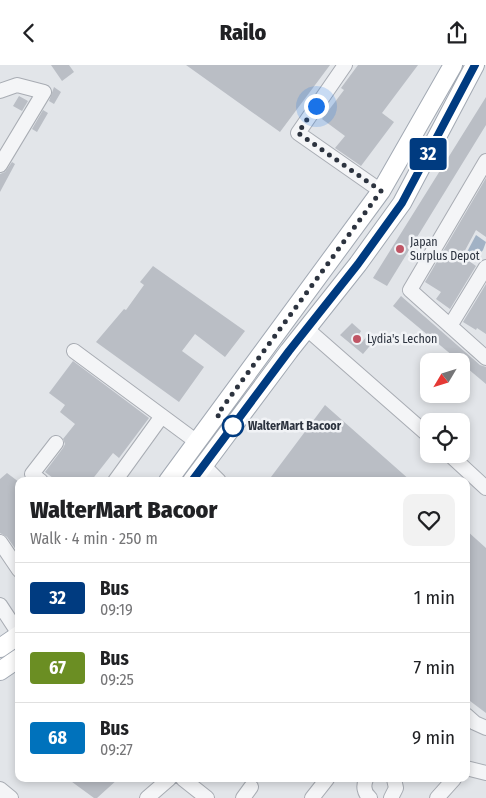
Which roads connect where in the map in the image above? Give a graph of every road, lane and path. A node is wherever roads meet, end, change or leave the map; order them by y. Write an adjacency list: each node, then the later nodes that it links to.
1 (345, 65): 7 (street)
2 (453, 65): 7 (main road)
3 (475, 65): 10 (main road)
4 (0, 91): 6 (street)
5 (486, 161): 9 (street)
6 (0, 165)
7 (381, 191): 15 (main road)
8 (486, 267): 9 (street)
9 (450, 327): 12 (street)
10 (307, 329): 14 (street); 18 (main road)
11 (74, 351): 13 (street)
12 (486, 358)
13 (162, 416): 15 (street); 20 (street)
14 (420, 428)
15 (197, 442): 21 (main road)
16 (56, 443): 19 (street)
17 (458, 463): 24 (street)
18 (204, 466): 22 (main road); 23 (street)
19 (36, 477)
20 (118, 477)
21 (171, 477)
22 (195, 477)
23 (216, 477)
24 (486, 488)
25 (0, 542): 26 (street)
26 (15, 564)
27 (0, 605): 28 (street)
28 (15, 628)
29 (15, 637): 30 (main road)
30 (0, 648)
31 (15, 661): 32 (main road)
32 (0, 671)
33 (470, 719): 34 (street)
34 (486, 728)
35 (470, 769): 36 (street)
36 (486, 773)
37 (166, 782): 45 (street)
38 (187, 782): 46 (street)
39 (325, 782): 47 (street)
40 (365, 782): 43 (street)
41 (451, 782): 48 (street)
42 (0, 789): 44 (street)
43 (368, 797)
44 (11, 798)
45 (147, 798)
46 (207, 798)
47 (312, 798)
48 (437, 798)

